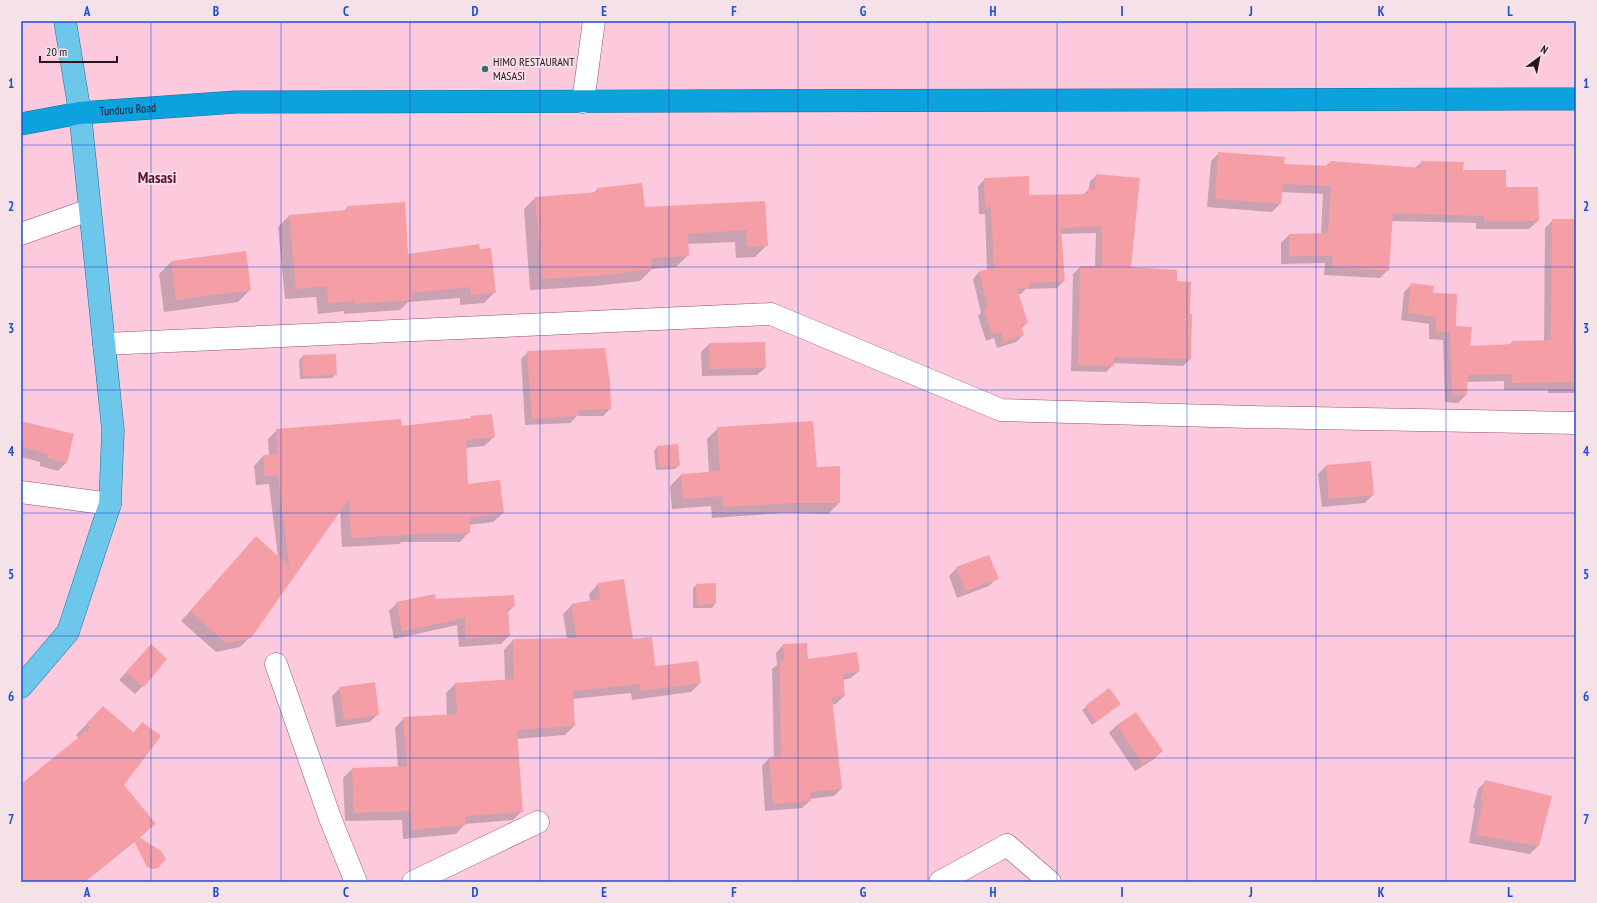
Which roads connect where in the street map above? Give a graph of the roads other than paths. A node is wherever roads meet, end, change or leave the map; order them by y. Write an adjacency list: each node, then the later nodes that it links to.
1 (65, 21): 5 (main road)
2 (594, 21): 4 (street)
3 (1576, 99): 4 (highway, Tunduru Road)
4 (583, 102): 5 (highway, Tunduru Road)
5 (80, 112): 6 (highway, Tunduru Road); 7 (main road)
6 (21, 124)
7 (89, 210): 8 (street); 9 (main road)
8 (21, 234)
9 (104, 344): 10 (street); 12 (main road)
10 (1576, 423)
11 (21, 492): 12 (street)
12 (110, 504): 14 (main road)
13 (276, 664): 16 (street)
14 (21, 687)
15 (538, 822): 17 (street)
16 (356, 882)
17 (413, 882)
18 (940, 882): 19 (street)
19 (1050, 882)

